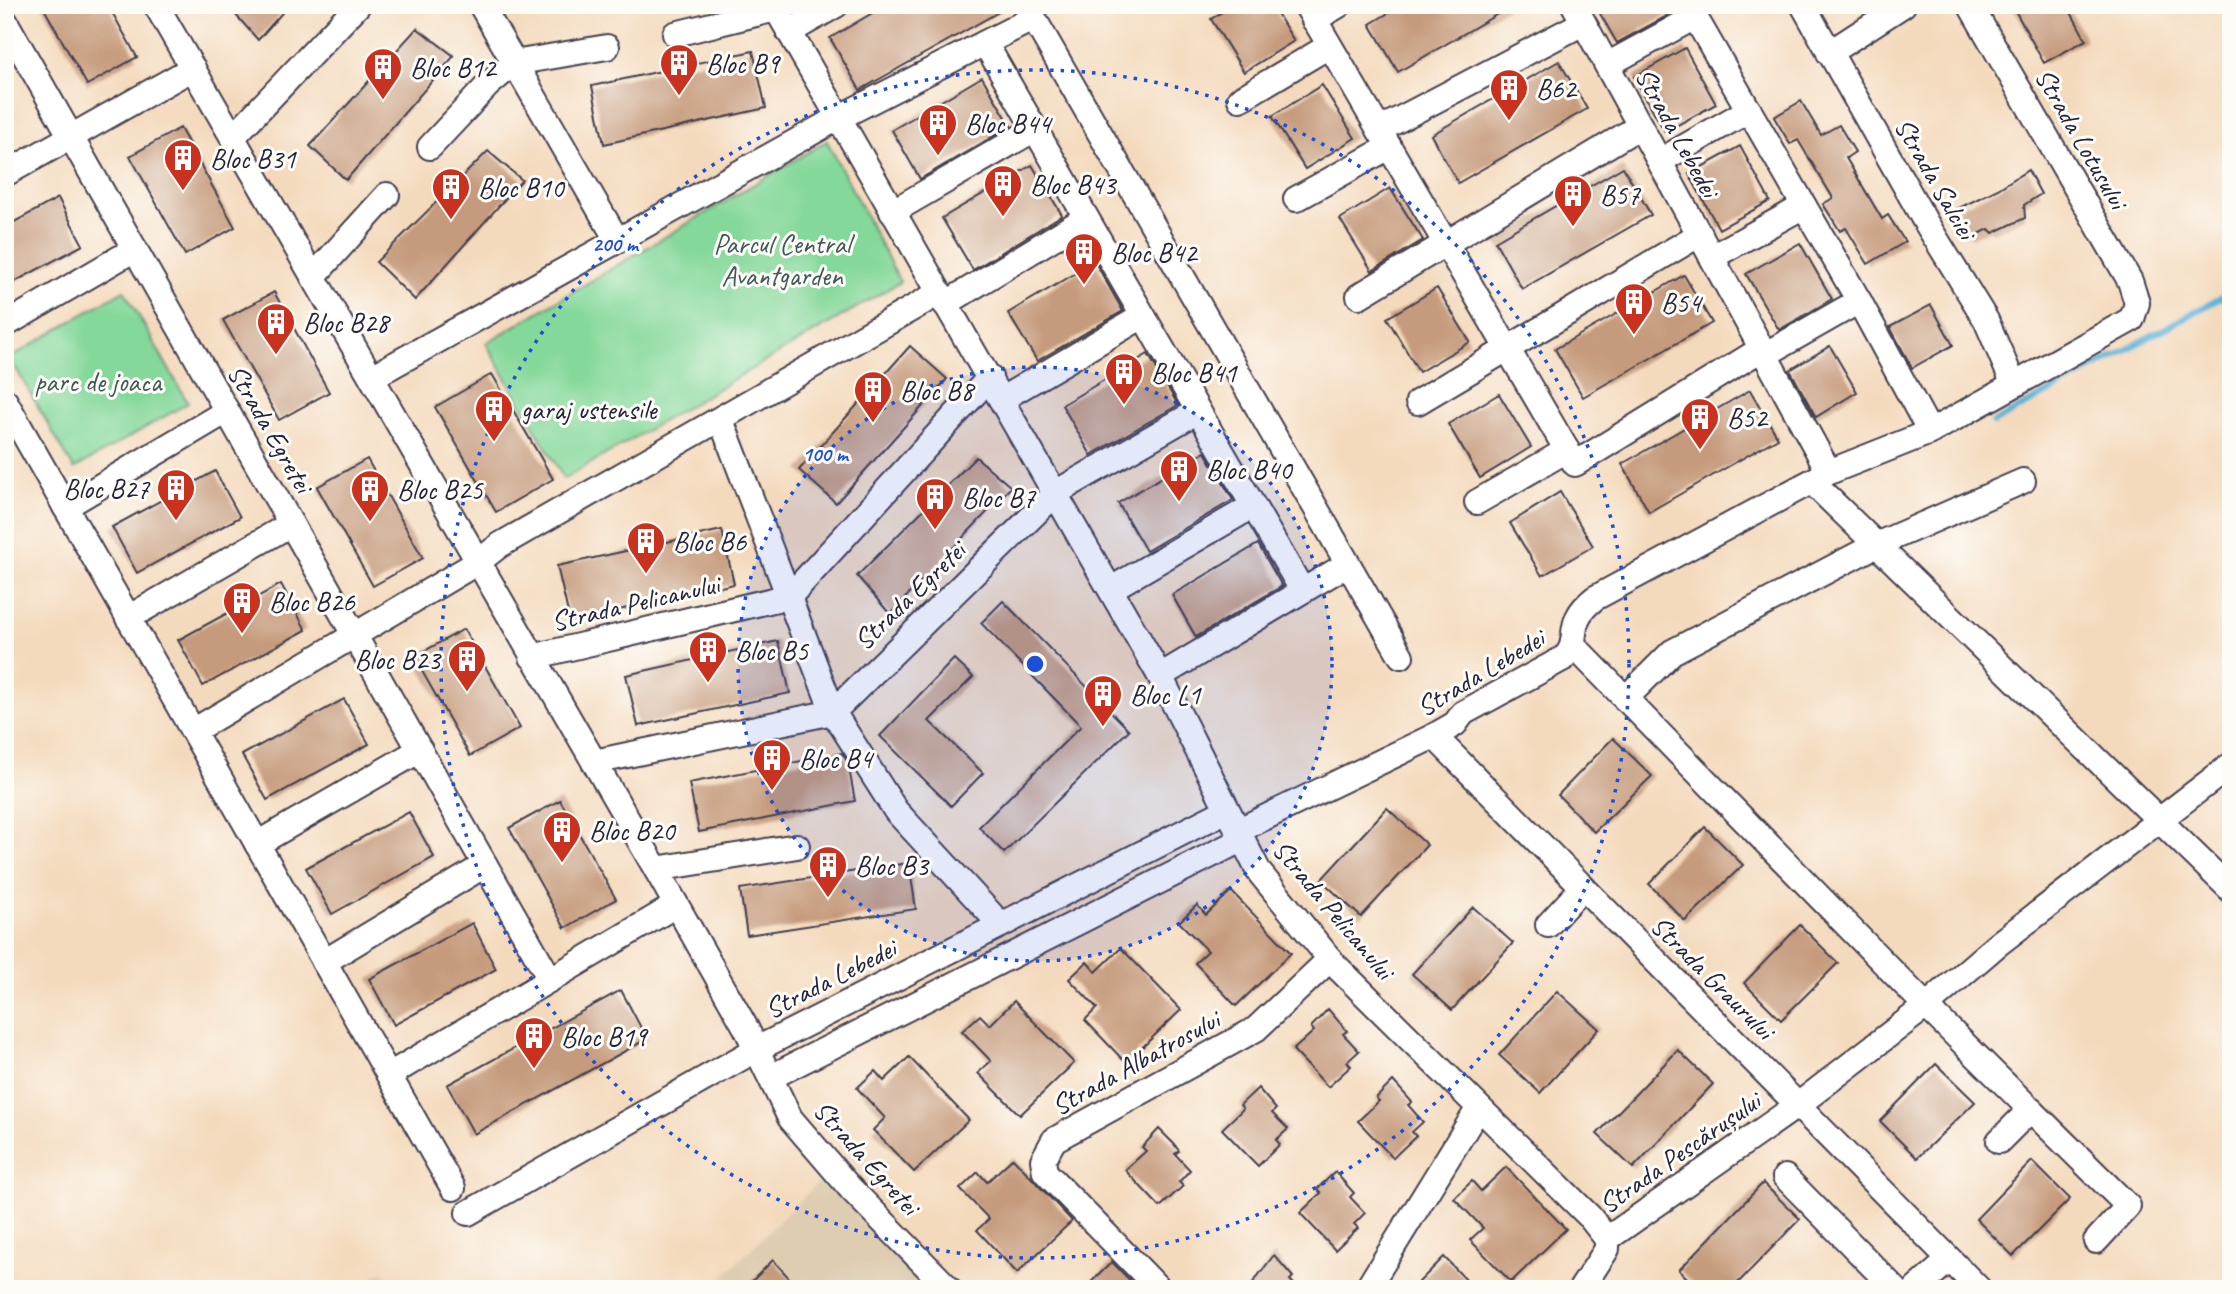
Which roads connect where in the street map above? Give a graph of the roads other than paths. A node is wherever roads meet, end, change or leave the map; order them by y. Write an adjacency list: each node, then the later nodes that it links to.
1 (156, 5): 23 (street, Strada Egretei)
2 (358, 5): 30 (street)
3 (481, 5): 21 (street)
4 (836, 5): 15 (street)
5 (1339, 5): 12 (street)
6 (1803, 5): 20 (street, Strada Salciei)
7 (1903, 5): 20 (street)
8 (1970, 5): 49 (street, Strada Lotusului)
9 (775, 7): 15 (street, Strada Pelicanului); 16 (street)
10 (1691, 11): 22 (street); 25 (street)
11 (1030, 12): 17 (street); 74 (street)
12 (1310, 13): 18 (street)
13 (1578, 14): 22 (street, Strada Lebedei); 31 (street)
14 (6, 23): 29 (street, Strada Egretei)
15 (789, 32): 26 (street, Strada Pelicanului)
16 (675, 34)
17 (985, 43): 26 (street); 28 (street)
18 (1329, 46): 24 (street); 31 (street)
19 (607, 47): 21 (street)
20 (1829, 53): 56 (street, Strada Salciei)
21 (514, 63): 32 (street); 41 (street)
22 (1607, 65): 27 (street, Strada Lebedei)
23 (193, 68): 29 (street); 30 (street, Strada Egretei)
24 (1240, 99)
25 (1749, 110): 33 (street); 37 (street)
26 (838, 118): 38 (street, Strada Pelicanului); 41 (street)
27 (1640, 126): 33 (street, Strada Lebedei); 42 (street)
28 (1035, 130): 38 (street); 39 (street)
29 (71, 136): 34 (street); 43 (street, Strada Egretei)
30 (233, 137): 45 (street, Strada Egretei)
31 (1384, 139): 36 (street); 42 (street)
32 (430, 147)
33 (1660, 161): 40 (street, Strada Lebedei)
34 (5, 174)
35 (387, 195): 45 (street)
36 (1296, 200)
37 (1804, 206): 44 (street); 48 (street)
38 (892, 212): 47 (street, Strada Pelicanului)
39 (1086, 218): 47 (street); 50 (street)
40 (1700, 234): 44 (street, Strada Lebedei); 52 (street)
41 (617, 240): 54 (street)
42 (1445, 242): 46 (street); 52 (street)
43 (135, 249): 51 (street); 60 (street, Strada Egretei)
44 (1712, 257): 53 (street, Strada Lebedei)
45 (313, 276): 54 (street, Strada Egretei)
46 (1359, 296)
47 (942, 298): 55 (street, Strada Pelicanului); 62 (street)
48 (1859, 301): 53 (street); 63 (street)
49 (2137, 303): 56 (street, Strada Lebedei)
50 (1143, 316): 57 (street); 61 (street)
51 (5, 326)
52 (1507, 349): 59 (street); 64 (street)
53 (1764, 351): 64 (street); 65 (street, Strada Lebedei)
54 (372, 377): 73 (street, Strada Egretei)
55 (990, 377): 57 (street, Strada Pelicanului); 77 (street)
56 (2013, 383): 63 (street, Strada Lebedei)
57 (1002, 399): 67 (street, Strada Pelicanului)
58 (5, 401): 69 (street)
59 (1418, 402)
60 (227, 411): 69 (street); 71 (street, Strada Egretei)
61 (1198, 411): 67 (street, Strada Egretei); 70 (street)
62 (721, 420): 73 (street); 77 (street, Strada Egretei)
63 (1930, 432): 65 (street, Strada Lebedei)
64 (1567, 450): 68 (street)
65 (1821, 477): 72 (street); 80 (street, Strada Lebedei)
66 (2023, 481): 72 (street)
67 (1057, 492): 75 (street, Strada Pelicanului); 85 (street, Strada Egretei)
68 (1477, 502)
69 (65, 506): 78 (street)
70 (1253, 506): 75 (street); 76 (street)
71 (291, 524): 78 (street); 79 (street, Strada Egretei)
72 (1875, 545): 84 (street); 91 (street)
73 (478, 562): 79 (street); 82 (street, Strada Egretei)
74 (1346, 565): 76 (street); 81 (street)
75 (1111, 589): 83 (street, Strada Pelicanului)
76 (1302, 590): 83 (street)
77 (790, 596): 82 (street, Strada Pelicanului); 85 (street, Strada Egretei)
78 (128, 618): 86 (street)
79 (355, 636): 86 (street); 88 (street, Strada Egretei)
80 (1574, 646): 84 (street); 87 (street, Strada Lebedei)
81 (1401, 656)
82 (532, 657): 89 (street, Strada Egretei)
83 (1160, 676): 92 (street, Strada Pelicanului)
84 (1625, 699): 105 (street)
85 (833, 712): 89 (street); 100 (street, Strada Egretei)
86 (193, 731): 93 (street)
87 (1434, 736): 92 (street, Strada Lebedei); 97 (street, Strada Graurului)
88 (420, 750): 93 (street); 95 (street, Strada Egretei)
89 (594, 762): 96 (street, Strada Egretei)
90 (2231, 765): 91 (street, Strada Pescărușului)
91 (2159, 821): 98 (street); 105 (street, Strada Pescărușului)
92 (1235, 827): 100 (street, Strada Lebedei); 102 (street, Strada Pelicanului); 108 (street, Strada Lebedei)
93 (257, 844): 103 (street)
94 (797, 846): 96 (street)
95 (485, 865): 103 (street); 104 (street, Strada Egretei)
96 (656, 869): 99 (street, Strada Egretei)
97 (1583, 887): 101 (street); 109 (street, Strada Graurului)
98 (2231, 890)
99 (676, 905): 104 (street); 106 (street, Strada Egretei)
100 (1001, 925): 106 (street, Strada Lebedei)
101 (1548, 925)
102 (1330, 959): 110 (street, Strada Pelicanului); 120 (street, Strada Albatrosului)
103 (324, 962): 107 (street)
104 (550, 979): 107 (street)
105 (1926, 1006): 109 (street, Strada Pescărușului); 111 (street)
106 (757, 1049): 108 (street, Strada Egretei); 115 (street, Strada Lebedei)
107 (389, 1075): 114 (street)
108 (771, 1077): 119 (street, Strada Egretei)
109 (1798, 1105): 116 (street, Strada Pescărușului); 118 (street, Strada Graurului)
110 (1478, 1109): 116 (street, Strada Pelicanului); 121 (street)
111 (2031, 1109): 112 (street); 117 (street)
112 (2000, 1141)
113 (1784, 1177): 123 (street)
114 (453, 1188)
115 (467, 1213)
116 (1608, 1239): 122 (street, Strada Pescărușului)
117 (2096, 1241)
118 (1950, 1259): 124 (street); 125 (street, Strada Graurului)
119 (949, 1289)
120 (1159, 1289)
121 (1367, 1289)
122 (1581, 1289)
123 (1895, 1289)
124 (1916, 1289)
125 (1979, 1289)

